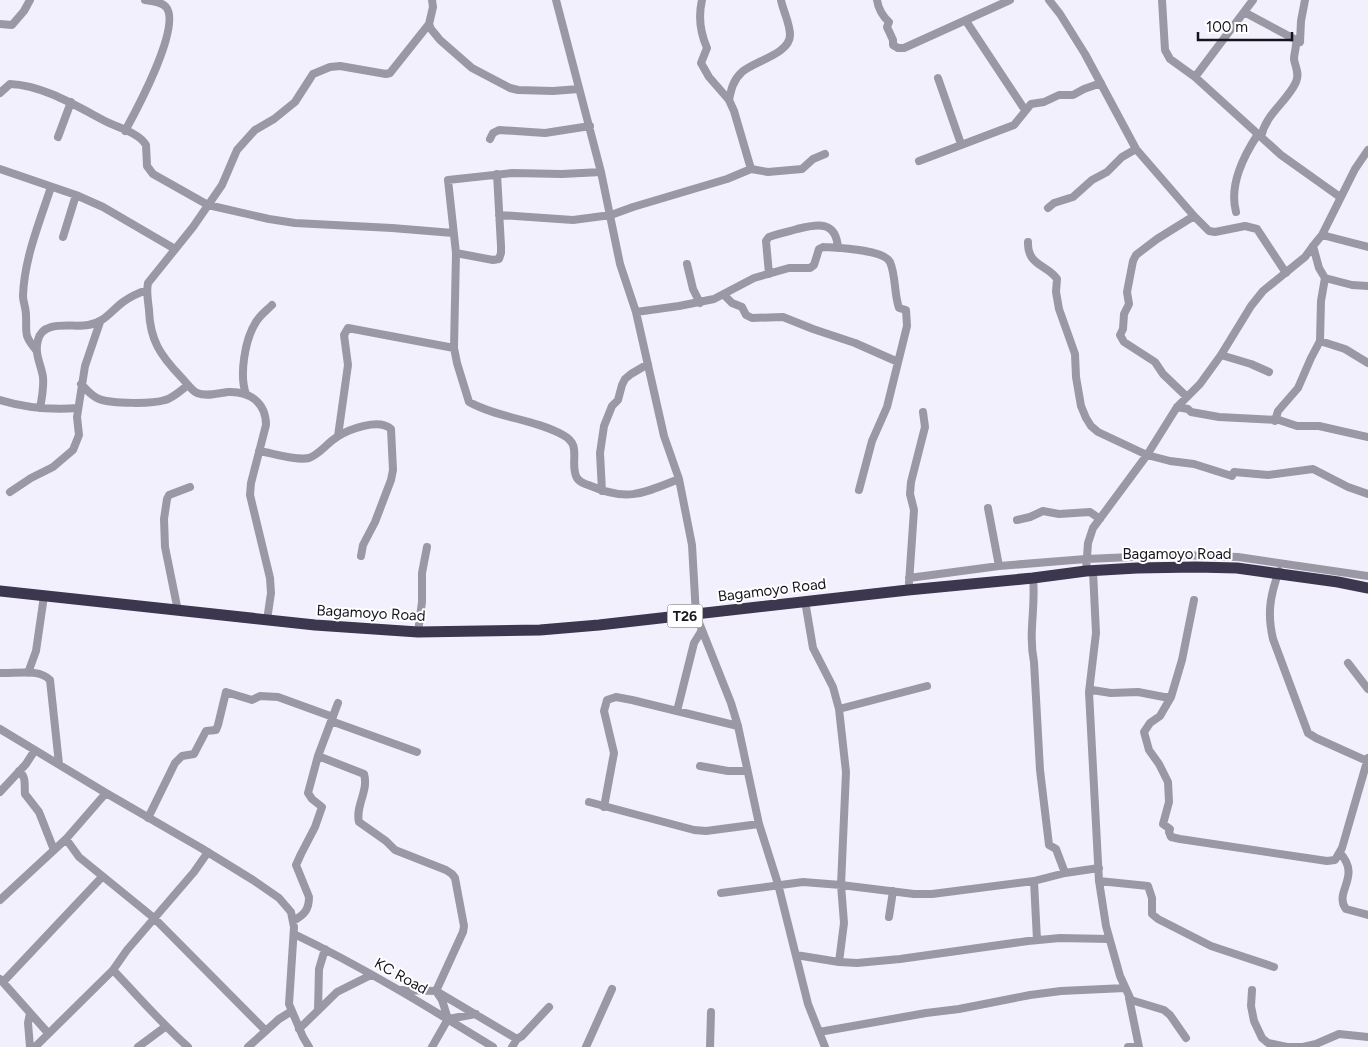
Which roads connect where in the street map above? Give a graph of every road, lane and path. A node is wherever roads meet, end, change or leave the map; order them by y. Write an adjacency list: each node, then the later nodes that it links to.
1 (30, 0): 15 (street)
2 (145, 0): 27 (street)
3 (432, 0): 16 (street)
4 (556, 0): 21 (street)
5 (702, 0): 23 (street)
6 (781, 0): 23 (street)
7 (877, 0): 14 (street)
8 (1010, 0): 14 (street)
9 (1048, 0): 20 (street)
10 (1162, 0): 18 (street)
11 (1253, 0): 13 (street)
12 (1306, 0): 17 (street)
13 (1244, 12): 17 (street); 18 (street)
14 (966, 21): 25 (street)
15 (0, 24)
16 (429, 24): 21 (street); 43 (street)
17 (1300, 42): 28 (street)
18 (1194, 77): 28 (street)
19 (938, 78): 31 (street)
20 (1102, 83): 25 (street); 32 (street)
21 (579, 88): 26 (street)
22 (0, 93): 24 (street)
23 (729, 100): 37 (street)
24 (71, 102): 27 (street); 29 (street)
25 (1025, 110): 31 (street)
26 (590, 126): 30 (street); 38 (street)
27 (125, 131): 43 (street)
28 (1259, 136): 42 (street); 45 (street)
29 (58, 137)
30 (490, 139)
31 (961, 144): 35 (street)
32 (1136, 149): 44 (street); 48 (street)
33 (1368, 150): 42 (street)
34 (825, 154): 37 (street)
35 (919, 161)
36 (0, 169): 40 (street)
37 (751, 169): 47 (street)
38 (601, 172): 39 (street); 47 (street)
39 (497, 174): 46 (street); 49 (street)
40 (51, 186): 41 (street); 71 (street)
41 (76, 195): 51 (street); 55 (street)
42 (1340, 197): 50 (street)
43 (208, 205): 49 (street); 55 (street)
44 (1048, 208)
45 (1236, 212)
46 (499, 215): 47 (street); 57 (street)
47 (610, 215): 67 (street)
48 (1194, 216): 59 (street); 80 (street)
49 (453, 233): 57 (street)
50 (1322, 234): 53 (street); 54 (street)
51 (63, 237)
52 (1028, 242): 90 (street)
53 (1313, 246): 59 (street); 61 (street)
54 (1368, 247)
55 (175, 248): 63 (street)
56 (838, 248): 60 (street); 60 (street); 73 (street)
57 (456, 253): 70 (street)
58 (687, 264): 65 (street)
59 (1286, 273): 72 (street)
60 (769, 274): 64 (street)
61 (1325, 278): 62 (street); 69 (street)
62 (1368, 286)
63 (146, 290): 68 (street); 78 (street)
64 (724, 295): 65 (street); 73 (street)
65 (700, 303): 67 (street)
66 (272, 305): 79 (street)
67 (636, 312): 74 (street)
68 (100, 322): 71 (street); 77 (street)
69 (1320, 341): 75 (street); 86 (street)
70 (454, 348): 87 (street); 94 (street)
71 (36, 350): 83 (street)
72 (1220, 355): 76 (street); 80 (street)
73 (898, 362): 93 (street)
74 (648, 364): 91 (street); 94 (street)
75 (1368, 364)
76 (1269, 372)
77 (81, 384): 78 (street); 84 (street)
78 (188, 385): 79 (street)
79 (246, 394): 89 (street)
80 (1187, 397): 82 (street)
81 (0, 400): 83 (street)
82 (1177, 407): 86 (street); 90 (street)
83 (40, 408): 84 (street)
84 (78, 408): 95 (street)
85 (923, 412): 109 (street)
86 (1275, 421): 88 (street)
87 (338, 436): 89 (street); 101 (street)
88 (1368, 438)
89 (259, 451): 117 (street)
90 (1147, 455): 96 (street); 98 (street)
91 (679, 480): 94 (street); 116 (street)
92 (190, 487): 115 (street)
93 (859, 490)
94 (602, 491)
95 (10, 492)
96 (1368, 494)
97 (988, 508): 104 (street)
98 (1100, 519): 99 (street); 102 (street)
99 (1017, 520)
100 (427, 548): 119 (street)
101 (361, 556)
102 (1086, 559): 103 (street); 104 (street); 106 (street)
103 (1137, 563): 105 (highway, Bagamoyo Road / T26); 106 (highway, Bagamoyo Road / T26)
104 (999, 566): 109 (street)
105 (1280, 568): 107 (street); 110 (highway, Bagamoyo Road / T26); 136 (street)
106 (1090, 571): 108 (highway, Bagamoyo Road / T26); 125 (street)
107 (1368, 576)
108 (1033, 578): 109 (highway, Bagamoyo Road / T26); 152 (street)
109 (909, 584): 114 (highway, Bagamoyo Road / T26)
110 (1368, 588)
111 (0, 591): 112 (highway, Bagamoyo Road / T26)
112 (44, 596): 115 (highway, Bagamoyo Road / T26); 121 (street)
113 (1194, 600): 126 (street)
114 (805, 601): 116 (highway, Bagamoyo Road / T26); 128 (street)
115 (178, 611): 117 (highway, Bagamoyo Road / T26)
116 (696, 615): 118 (street); 119 (highway, Bagamoyo Road / T26)
117 (267, 620): 119 (highway, Bagamoyo Road / T26)
118 (702, 630): 129 (street); 131 (street)
119 (418, 632)
120 (1348, 663): 124 (street)
121 (28, 673): 122 (street); 137 (street)
122 (0, 674)
123 (927, 686): 128 (street)
124 (1368, 689)
125 (1089, 692): 126 (street); 151 (street)
126 (1172, 696): 150 (street)
127 (338, 703): 130 (street)
128 (839, 709): 157 (street)
129 (678, 711): 131 (street); 144 (street)
130 (332, 719): 134 (street); 135 (street); 145 (street)
131 (738, 726): 140 (street)
132 (0, 728): 133 (street)
133 (35, 750): 137 (street); 139 (street)
134 (417, 752)
135 (318, 756): 164 (street); 179 (street)
136 (1367, 759): 150 (street)
137 (59, 764): 142 (street)
138 (700, 766): 140 (street)
139 (19, 771): 141 (street); 148 (street)
140 (747, 771): 146 (street)
141 (0, 792)
142 (106, 793): 145 (street); 147 (street)
143 (589, 802): 144 (street)
144 (604, 807): 146 (street)
145 (148, 818): 149 (street)
146 (759, 824): 156 (street)
147 (66, 839): 148 (street); 153 (street)
148 (54, 850): 160 (street)
149 (208, 852): 163 (street); 164 (street)
150 (1340, 853): 161 (street)
151 (1099, 868): 152 (street); 155 (street)
152 (1065, 873): 154 (street)
153 (102, 877): 163 (street); 174 (street)
154 (1034, 881): 158 (street); 167 (street)
155 (1099, 882): 166 (street); 171 (street)
156 (778, 884): 157 (street); 159 (street); 169 (street)
157 (841, 885): 158 (street); 170 (street)
158 (894, 891): 162 (street)
159 (721, 893)
160 (0, 900)
161 (1368, 915)
162 (890, 917)
163 (154, 918): 172 (street); 190 (street)
164 (293, 921): 165 (street)
165 (294, 934): 168 (street, KC Road); 183 (street)
166 (1109, 938): 167 (street); 175 (street)
167 (1037, 940): 170 (street)
168 (325, 949): 173 (street, KC Road); 182 (street)
169 (796, 955): 170 (street); 191 (street)
170 (839, 962)
171 (1274, 967)
172 (113, 970): 188 (street); 192 (street)
173 (371, 975): 177 (street, KC Road); 182 (street)
174 (2, 980): 185 (street)
175 (1125, 988): 180 (street); 191 (street)
176 (612, 989): 205 (street)
177 (398, 990): 179 (street); 187 (street, KC Road)
178 (1252, 990): 193 (street)
179 (436, 991): 186 (street); 187 (street)
180 (1128, 996): 195 (street); 210 (street)
181 (549, 1007): 194 (street)
182 (318, 1010): 189 (street)
183 (292, 1011): 189 (street); 190 (street)
184 (711, 1012): 206 (street)
185 (30, 1013): 192 (street); 196 (street)
186 (476, 1014): 187 (street); 194 (street)
187 (448, 1019): 202 (street); 203 (street, KC Road)
188 (165, 1027): 198 (street); 199 (street)
189 (299, 1028): 201 (street)
190 (265, 1030): 200 (street)
191 (819, 1032): 207 (street)
192 (48, 1033): 197 (street)
193 (1368, 1037)
194 (517, 1038): 204 (street)
195 (1186, 1038)
196 (30, 1047)
197 (35, 1047)
198 (138, 1047)
199 (188, 1047)
200 (248, 1047)
201 (309, 1047)
202 (432, 1047)
203 (493, 1047)
204 (512, 1047)
205 (586, 1047)
206 (710, 1047)
207 (825, 1047)
208 (1128, 1047): 209 (street)
209 (1134, 1047)
210 (1139, 1047)

